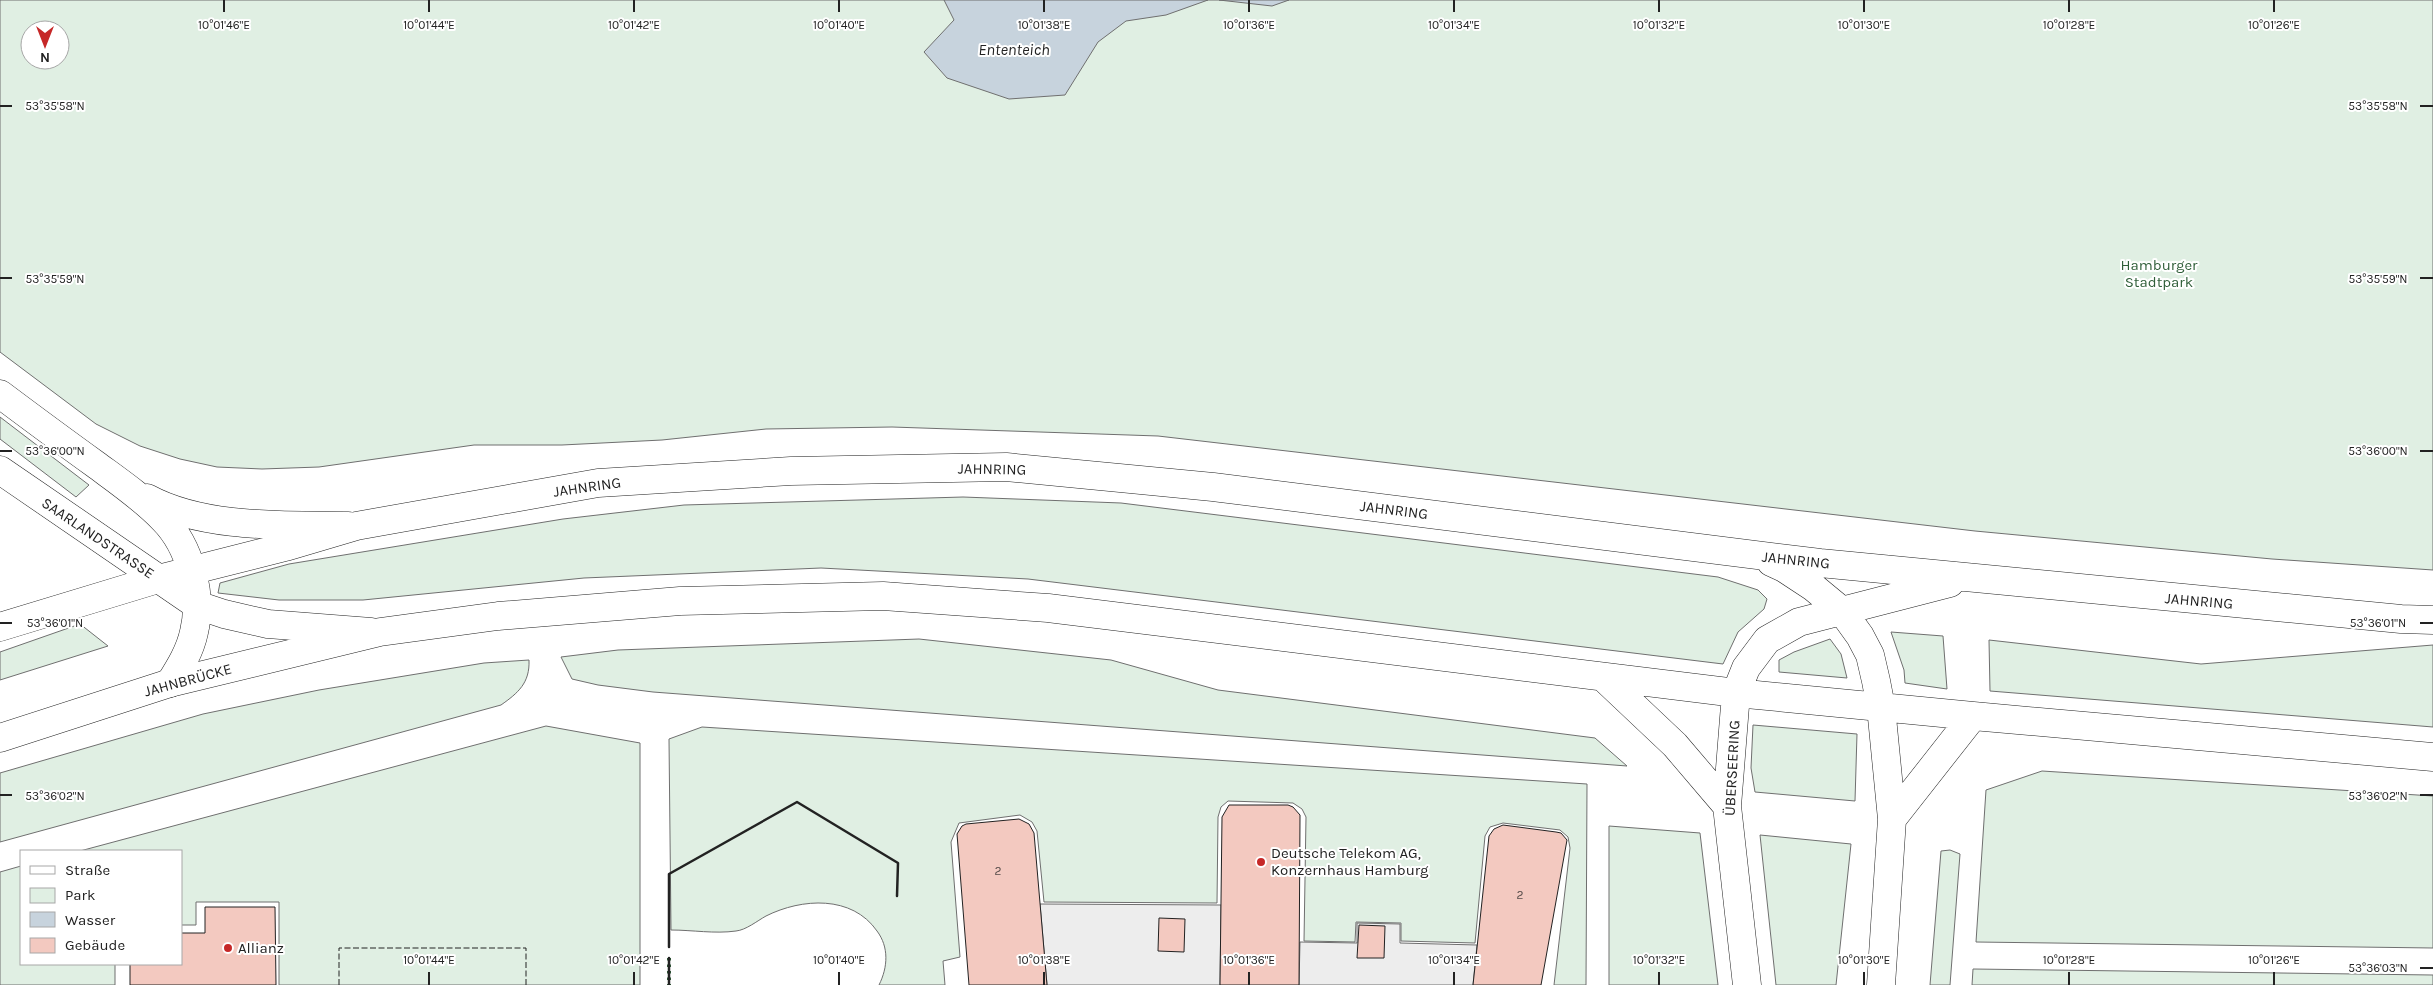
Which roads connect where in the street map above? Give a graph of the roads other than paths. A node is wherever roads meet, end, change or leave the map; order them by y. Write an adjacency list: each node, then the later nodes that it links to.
1 (0, 394): 3 (main road)
2 (0, 470): 8 (main road, SAARLANDSTRASSE)
3 (120, 482): 4 (main road); 6 (main road)
4 (356, 526): 5 (main road, JAHNRING); 6 (main road)
5 (1754, 556): 7 (main road, JAHNRING); 10 (main road)
6 (192, 571): 8 (main road); 9 (main road)
7 (1966, 578): 10 (main road, ÜBERSEERING); 11 (main road, JAHNRING)
8 (158, 579): 9 (main road, SAARLANDSTRASSE); 12 (main road)
9 (197, 604): 13 (main road, SAARLANDSTRASSE); 15 (main road)
10 (1842, 611): 16 (main road, ÜBERSEERING); 17 (main road)
11 (2433, 620)
12 (0, 627)
13 (380, 632): 14 (main road); 15 (main road, JAHNBRÜCKE)
14 (1603, 676): 16 (main road); 21 (main road)
15 (170, 683): 19 (main road, JAHNBRÜCKE)
16 (1736, 693): 17 (main road); 21 (main road, ÜBERSEERING)
17 (1882, 707): 18 (main road); 22 (main road)
18 (1973, 716): 20 (main road); 22 (main road)
19 (0, 738)
20 (2433, 757)
21 (1727, 806): 23 (main road, ÜBERSEERING)
22 (1892, 819): 24 (main road)
23 (1746, 985)
24 (1881, 985)

